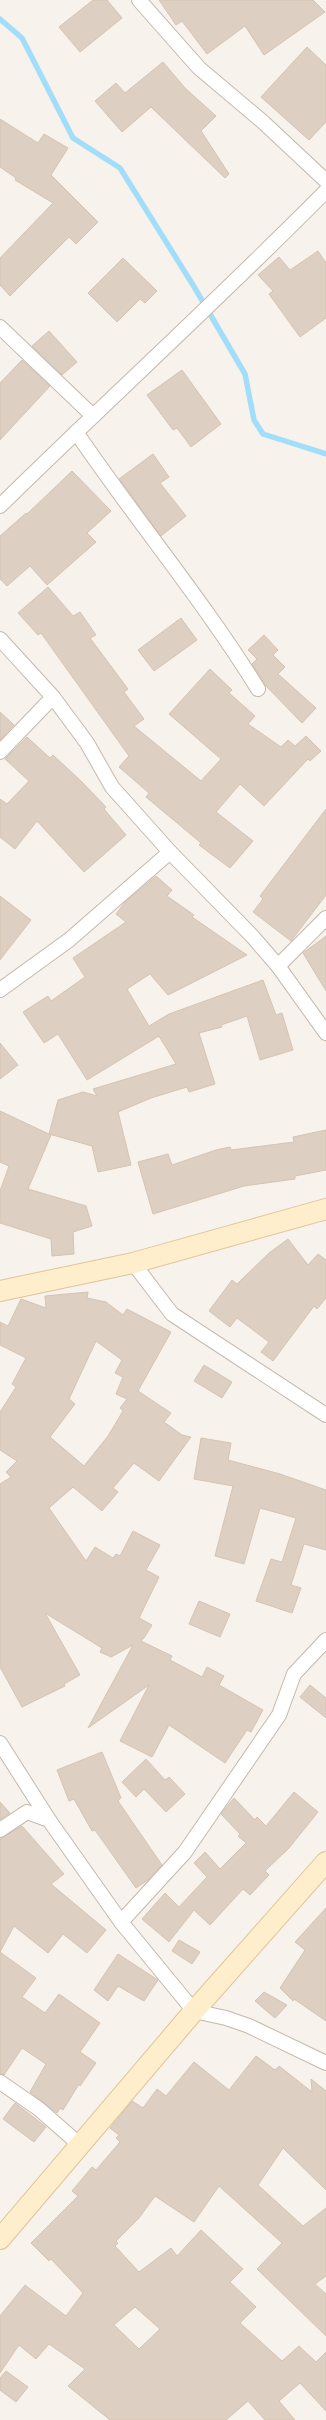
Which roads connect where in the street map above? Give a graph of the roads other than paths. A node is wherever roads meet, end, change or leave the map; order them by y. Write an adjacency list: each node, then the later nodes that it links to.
1 (139, 0): 2 (street)
2 (326, 181)
3 (326, 191): 5 (street)
4 (0, 327): 5 (street)
5 (93, 416): 6 (street)
6 (76, 432): 7 (street); 9 (street)
7 (0, 506)
8 (0, 639): 10 (street)
9 (258, 689)
10 (53, 696): 11 (street); 12 (street)
11 (0, 752)
12 (170, 852): 14 (street); 15 (street)
13 (326, 918): 14 (street)
14 (278, 966): 16 (street)
15 (0, 990)
16 (326, 1033)
17 (326, 1209): 18 (main road)
18 (133, 1263): 19 (main road); 20 (street)
19 (0, 1291)
20 (326, 1415)
21 (326, 1640): 26 (street)
22 (0, 1743): 23 (street)
23 (49, 1820): 24 (street); 26 (street)
24 (0, 1830)
25 (326, 1862): 27 (main road)
26 (121, 1922): 27 (street)
27 (194, 2011): 28 (street); 30 (main road)
28 (326, 2063)
29 (0, 2082): 30 (street)
30 (80, 2145): 31 (main road)
31 (0, 2239)

